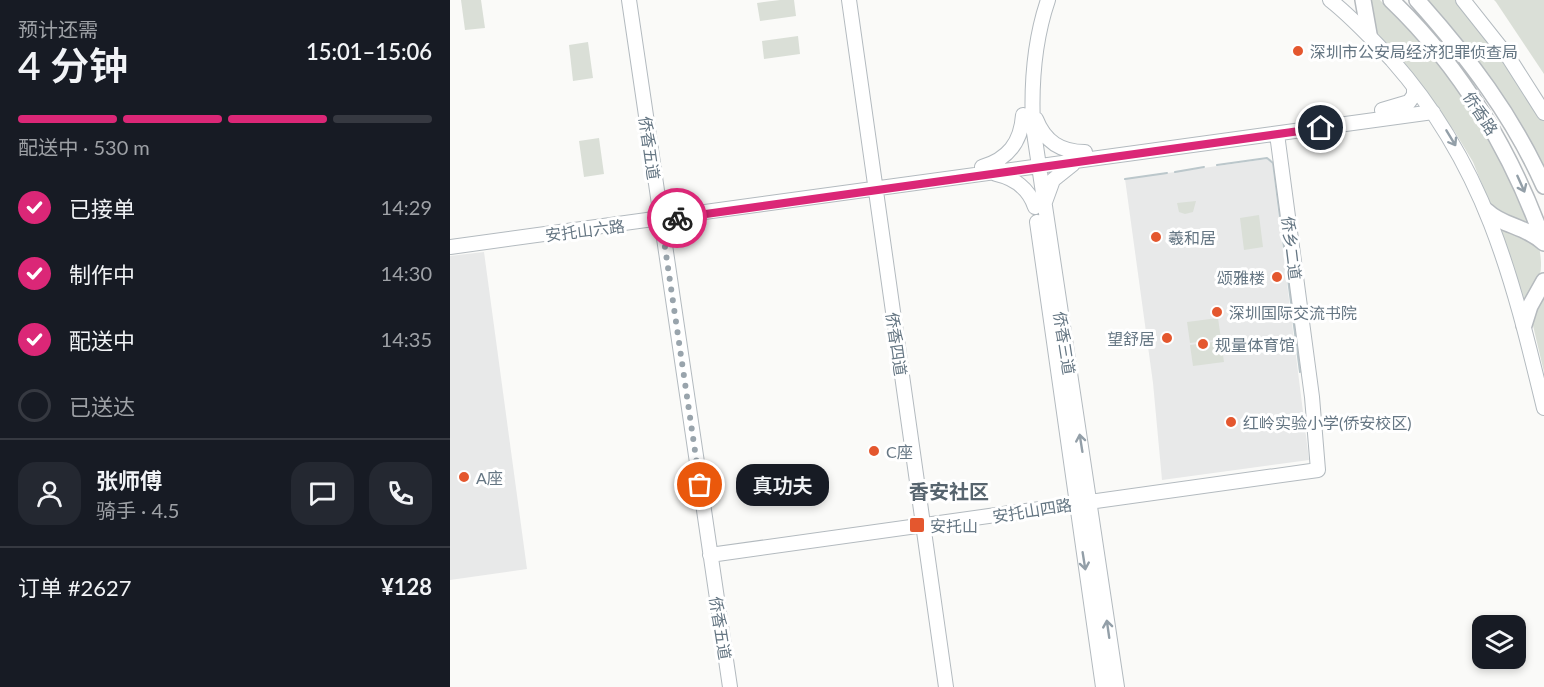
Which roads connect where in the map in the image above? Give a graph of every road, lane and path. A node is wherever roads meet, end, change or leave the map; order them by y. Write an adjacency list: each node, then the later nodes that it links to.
1 (629, 0): 24 (street, 侨香五道)
2 (849, 0): 20 (street, 侨香四道)
3 (1039, 0): 15 (street, 侨香三道)
4 (1048, 0): 12 (street, 侨香三道)
5 (1330, 0): 10 (street)
6 (1363, 0): 10 (main road)
7 (1391, 0): 26 (main road, 侨香路, one-way to 26)
8 (1416, 0): 21 (main road, 侨香路)
9 (1463, 0): 14 (street)
10 (1369, 34): 11 (street)
11 (1414, 87): 13 (street); 17 (street, 安托山六路)
12 (1032, 100): 17 (street); 18 (street, 侨香三道)
13 (1433, 112): 16 (street, 安托山六路); 23 (street, one-way to 23)
14 (1544, 112)
15 (1023, 115): 18 (street, 侨香三道); 19 (street)
16 (1277, 134): 17 (street, 安托山六路); 31 (street, 侨乡二道)
17 (1082, 157): 18 (street, 安托山六路); 22 (street)
18 (1033, 164): 19 (street, 安托山六路); 22 (street, 侨香三道)
19 (986, 170): 20 (street, 安托山六路); 22 (street)
20 (875, 186): 24 (street, 安托山六路); 34 (street, 侨香四道)
21 (1544, 186)
22 (1040, 210): 32 (street, 侨香三道, one-way to 22); 33 (street, 侨香三道)
23 (1487, 211): 26 (main road); 29 (street)
24 (660, 215): 25 (street, 安托山六路); 27 (street, 安托山六路); 35 (street, 侨香五道)
25 (450, 240)
26 (1544, 243)
27 (450, 248)
28 (1544, 281): 29 (main road)
29 (1524, 325): 30 (street)
30 (1544, 408)
31 (1318, 470): 32 (street, 安托山四路)
32 (1090, 501): 33 (street, 安托山四路); 39 (street, 侨香三道, one-way to 32)
33 (1075, 503): 34 (street, 安托山四路); 38 (street, 侨香三道, one-way to 38)
34 (922, 526): 35 (street, 安托山四路); 37 (street, 侨香四道)
35 (710, 555): 36 (street, 侨香五道)
36 (730, 687)
37 (946, 687)
38 (1103, 687)
39 (1117, 687)

